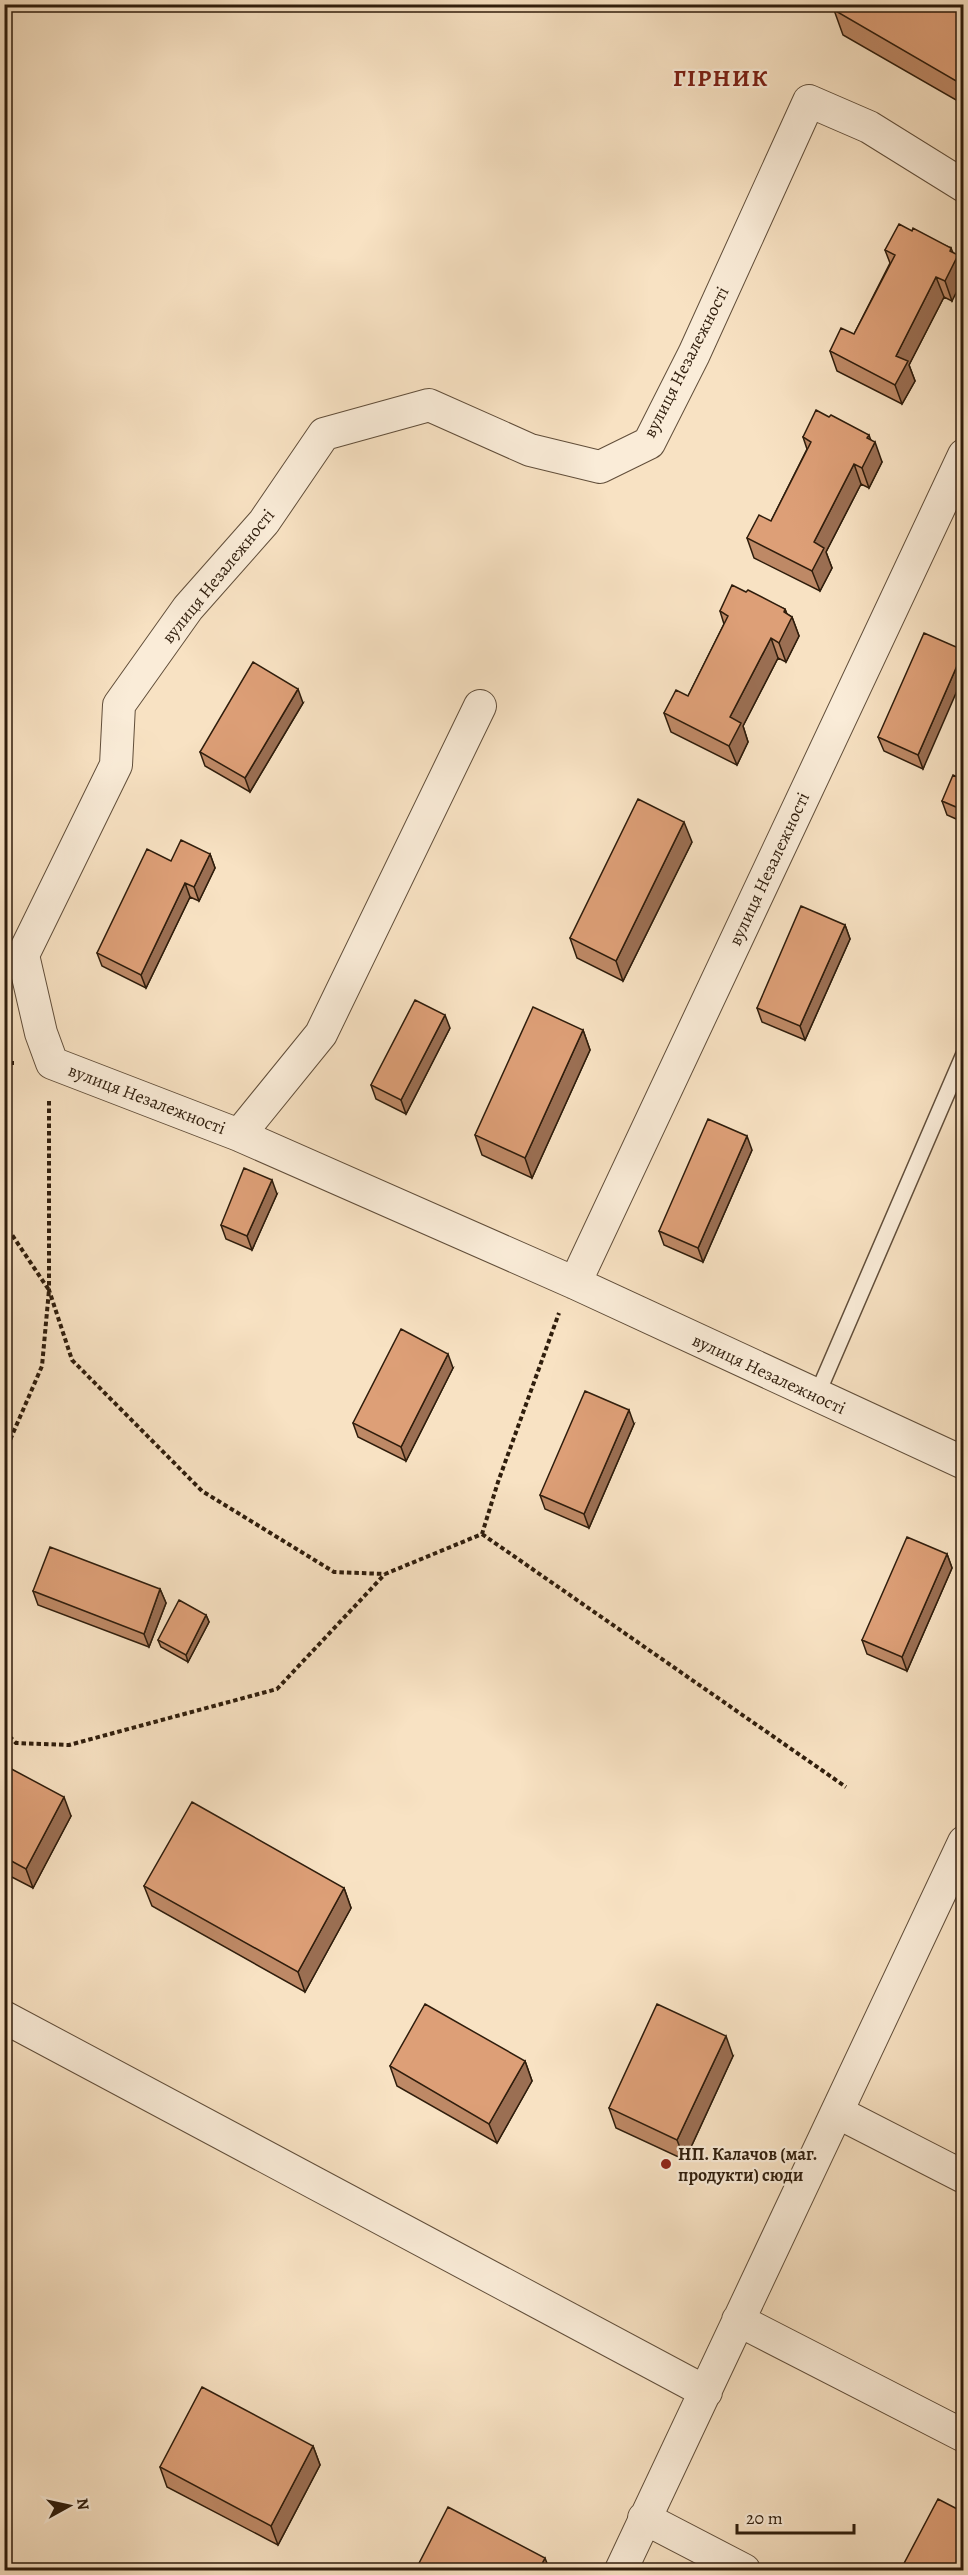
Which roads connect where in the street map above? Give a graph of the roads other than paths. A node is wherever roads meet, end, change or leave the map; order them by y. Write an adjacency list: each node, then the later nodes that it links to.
1 (963, 186): 5 (street, вулиця Незалежності)
2 (963, 456): 6 (street, вулиця Незалежності)
3 (480, 706): 5 (street)
4 (963, 1054): 7 (lane)
5 (239, 1135): 6 (street, вулиця Незалежності)
6 (574, 1283): 7 (street, вулиця Незалежності)
7 (816, 1396): 8 (street, вулиця Незалежності)
8 (963, 1463)
9 (963, 1842): 10 (street)
10 (957, 1875): 12 (street)
11 (4, 2017): 15 (street)
12 (837, 2112): 13 (street); 14 (street)
13 (963, 2177)
14 (738, 2320): 15 (street); 16 (street)
15 (706, 2392): 17 (street)
16 (963, 2436)
17 (644, 2518): 18 (street); 19 (street)
18 (621, 2571)
19 (744, 2571)

